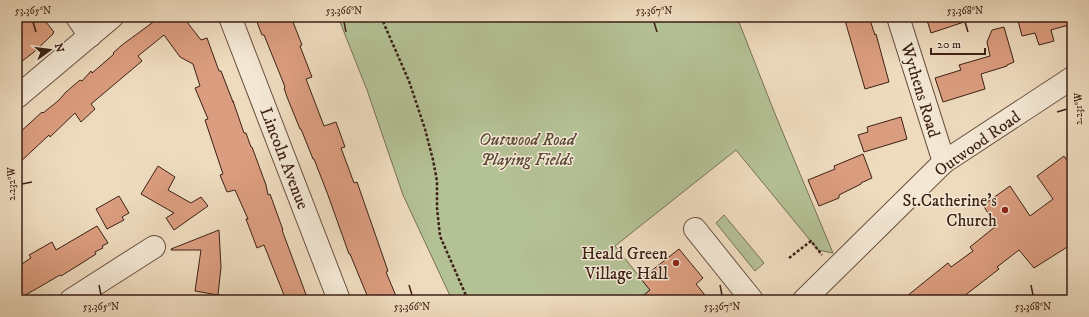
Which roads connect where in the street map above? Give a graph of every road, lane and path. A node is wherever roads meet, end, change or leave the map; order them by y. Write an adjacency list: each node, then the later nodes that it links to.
1 (77, 17): 6 (street)
2 (112, 17): 6 (street)
3 (230, 17): 15 (street, Lincoln Avenue)
4 (381, 17): 16 (path)
5 (898, 17): 9 (street, Wythens Road)
6 (90, 36): 8 (street)
7 (1072, 78): 9 (street, Outwood Road)
8 (17, 97)
9 (944, 162): 13 (street, Outwood Road)
10 (695, 229): 19 (street)
11 (154, 247): 14 (street)
12 (789, 258): 13 (path)
13 (835, 269): 20 (street, Outwood Road)
14 (71, 300)
15 (340, 300)
16 (468, 300)
17 (705, 300): 18 (path)
18 (710, 300)
19 (752, 300)
20 (804, 300)

